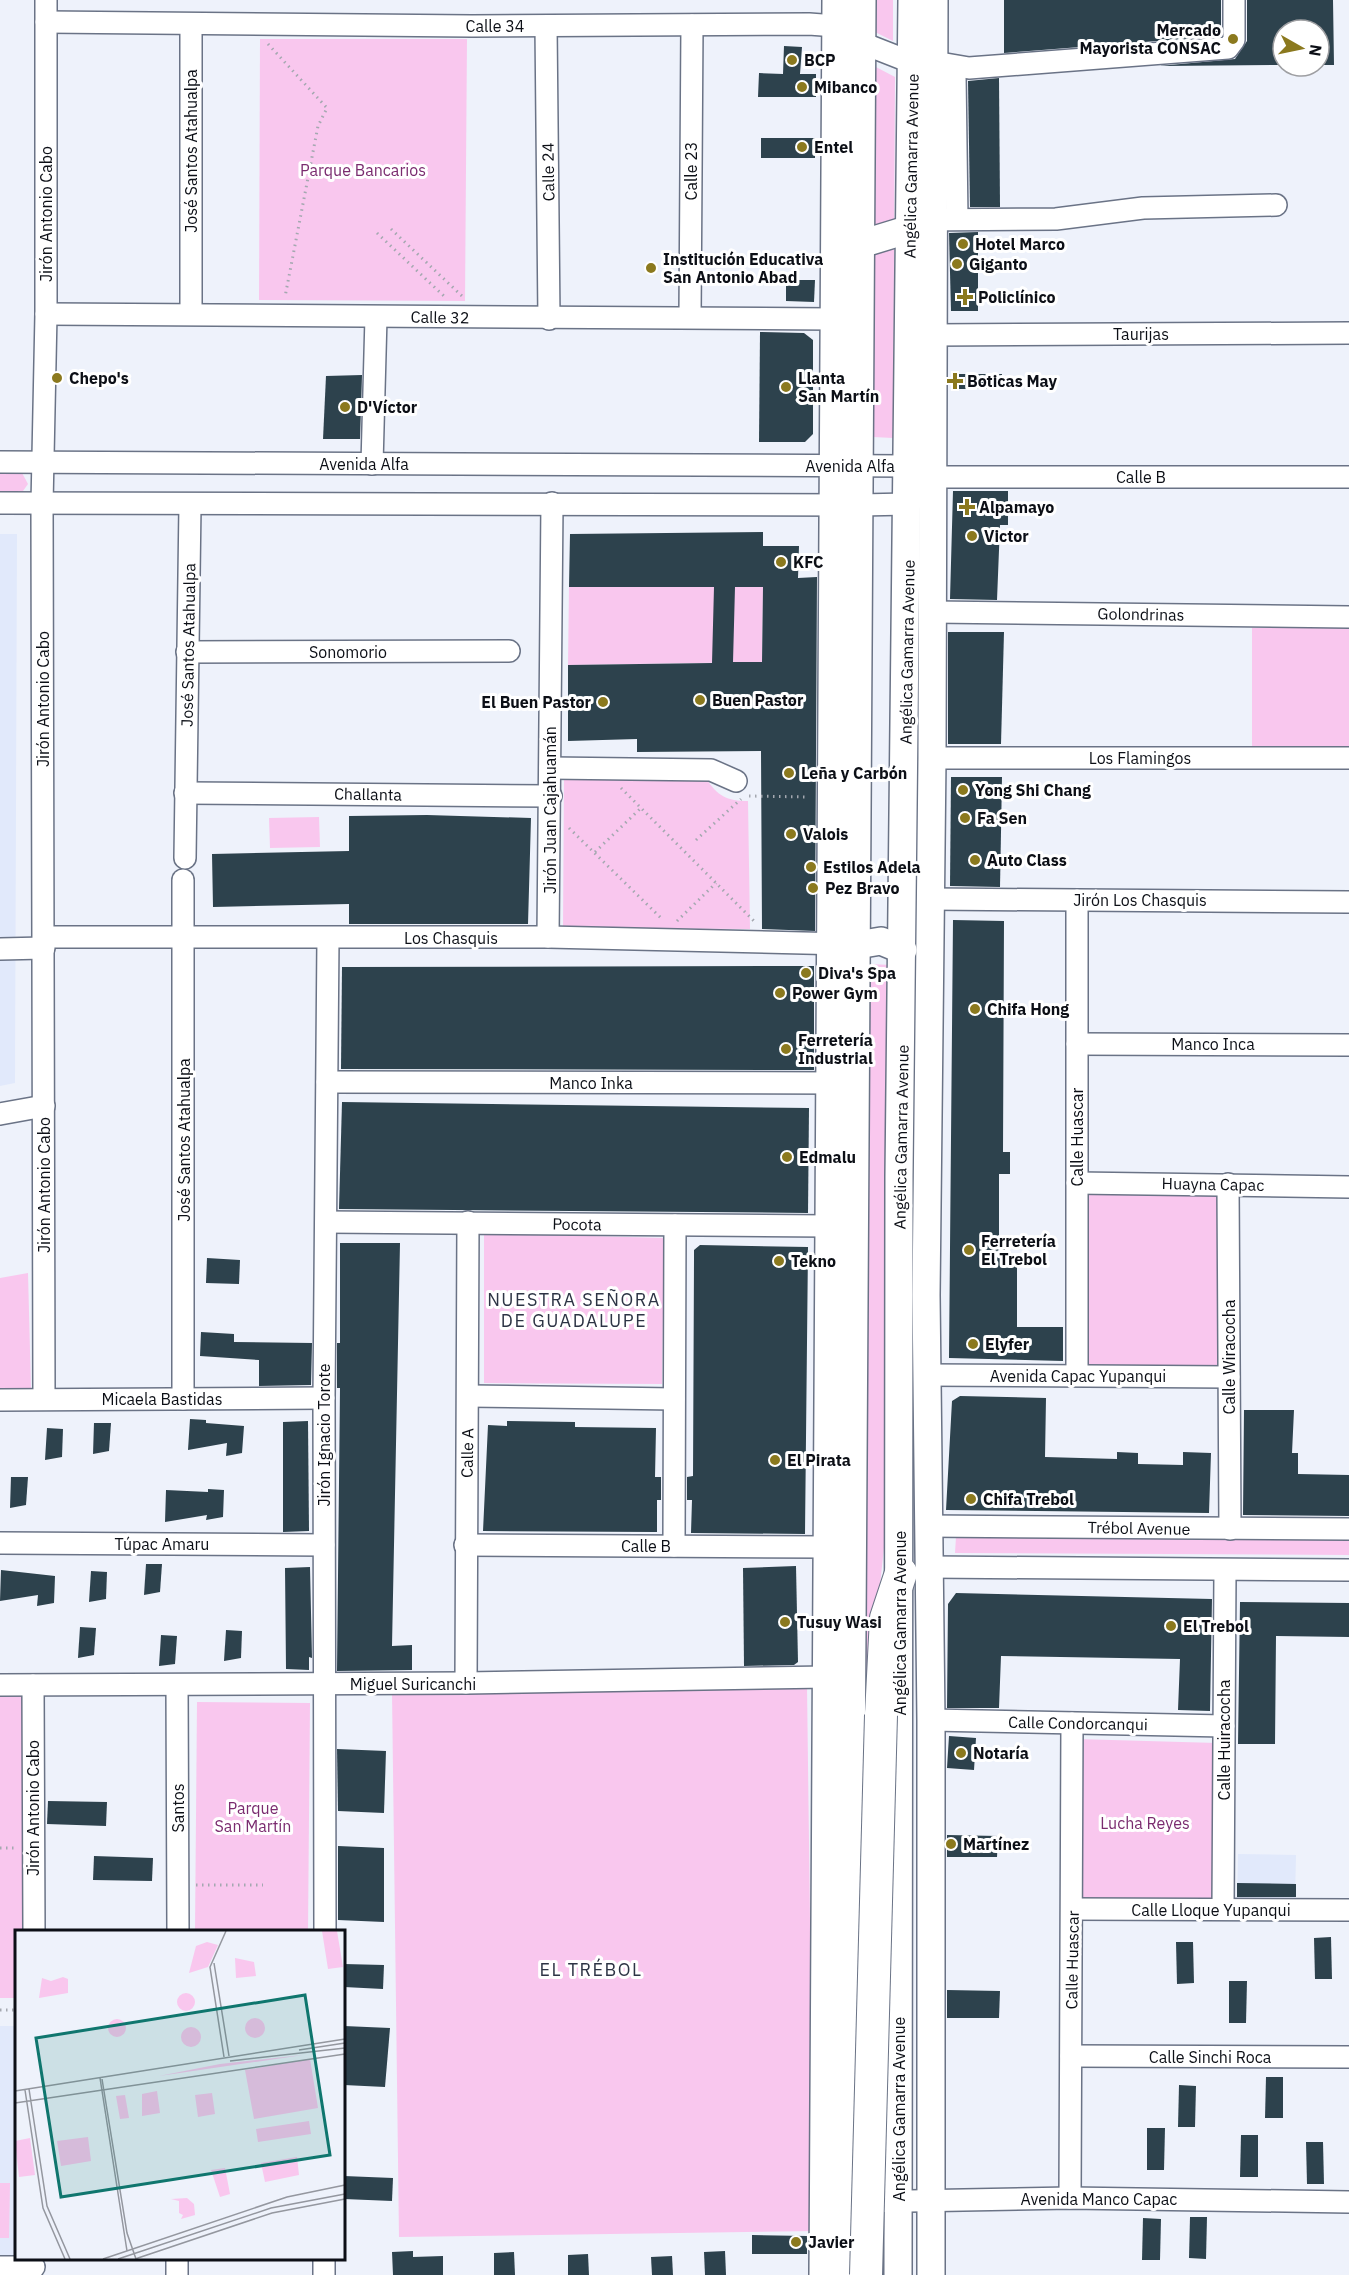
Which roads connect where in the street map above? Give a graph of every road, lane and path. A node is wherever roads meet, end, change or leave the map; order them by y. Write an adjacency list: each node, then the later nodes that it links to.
1 (46, 0): 7 (street, Jirón Antonio Cabo)
2 (862, 0): 12 (main road)
3 (912, 0): 13 (main road, Angélica Gamarra Avenue)
4 (934, 0): 13 (main road, Angélica Gamarra Avenue)
5 (1234, 0): 13 (street)
6 (836, 13): 10 (street, Calle 34); 12 (street); 27 (main road)
7 (46, 22): 8 (street, Calle 34); 22 (street, Jirón Antonio Cabo)
8 (190, 25): 9 (street, Calle 34); 23 (street, José Santos Atahualpa)
9 (546, 26): 10 (street, Calle 34); 26 (street, Calle 24)
10 (692, 26): 25 (street, Calle 23)
11 (266, 41): 19 (path)
12 (862, 43): 13 (street); 18 (main road)
13 (924, 65): 15 (main road, Angélica Gamarra Avenue); 15 (street)
14 (1276, 205): 15 (street)
15 (929, 223): 18 (main road); 29 (main road, Angélica Gamarra Avenue); 35 (main road, Angélica Gamarra Avenue)
16 (392, 229): 21 (path)
17 (377, 233): 20 (path)
18 (861, 244): 34 (main road)
19 (285, 298)
20 (447, 299)
21 (465, 299)
22 (46, 314): 23 (street, Calle 32); 31 (street, Jirón Antonio Cabo)
23 (191, 314): 24 (street, Calle 32)
24 (376, 317): 26 (street, Calle 32); 32 (street)
25 (690, 317): 26 (street, Calle 32); 27 (street, Calle 32)
26 (549, 319)
27 (833, 319): 33 (main road)
28 (1349, 333): 29 (street, Taurijas)
29 (933, 335): 36 (main road, Angélica Gamarra Avenue)
30 (0, 462): 31 (street, Avenida Alfa)
31 (42, 463): 32 (street, Avenida Alfa); 40 (street, Jirón Antonio Cabo)
32 (372, 464): 33 (street, Avenida Alfa)
33 (832, 465): 34 (street, Avenida Alfa); 43 (main road)
34 (860, 466): 35 (street, Avenida Alfa); 44 (main road)
35 (908, 466): 36 (street, Avenida Alfa); 41 (main road, Angélica Gamarra Avenue)
36 (933, 477): 37 (street, Calle B); 41 (street); 45 (main road, Angélica Gamarra Avenue)
37 (1349, 477)
38 (0, 503): 40 (street)
39 (552, 503): 42 (street); 43 (street); 51 (street, Jirón Juan Cajahuamán)
40 (42, 504): 42 (street); 70 (street, Jirón Antonio Cabo)
41 (908, 504): 44 (street); 74 (main road, Angélica Gamarra Avenue)
42 (190, 505): 48 (street, José Santos Atahualpa)
43 (832, 505): 44 (street); 55 (main road)
44 (860, 505): 72 (main road)
45 (933, 612): 46 (street, Golondrinas); 49 (main road, Angélica Gamarra Avenue)
46 (1349, 617)
47 (509, 651): 48 (street, Sonomorio)
48 (188, 652): 54 (street, José Santos Atahualpa)
49 (932, 758): 50 (street, Los Flamingos); 63 (main road, Angélica Gamarra Avenue)
50 (1349, 758)
51 (550, 768): 52 (street); 56 (street, Jirón Juan Cajahuamán)
52 (603, 770): 53 (street); 57 (path)
53 (736, 781)
54 (185, 793): 56 (street, Challanta); 60 (street, José Santos Atahualpa)
55 (831, 797): 58 (path); 71 (main road)
56 (551, 803): 59 (path); 68 (street, Jirón Juan Cajahuamán)
57 (641, 808): 59 (path); 62 (path)
58 (696, 840)
59 (594, 853): 62 (path)
60 (185, 858)
61 (183, 880): 67 (street, José Santos Atahualpa)
62 (716, 883): 66 (path)
63 (930, 899): 64 (street, Jirón Los Chasquis); 89 (main road, Angélica Gamarra Avenue)
64 (1077, 900): 65 (street, Jirón Los Chasquis); 75 (street, Calle Huascar)
65 (1349, 902)
66 (754, 921)
67 (184, 937): 69 (street, Los Chasquis); 70 (street, Los Chasquis); 96 (street, José Santos Atahualpa)
68 (548, 937): 69 (street, Los Chasquis); 71 (street, Los Chasquis)
69 (328, 938): 77 (street, Jirón Ignacio Torote)
70 (44, 942): 73 (street, Los Chasquis); 79 (street, Jirón Antonio Cabo)
71 (830, 943): 72 (street, Los Chasquis); 78 (main road)
72 (857, 945): 74 (main road); 78 (main road)
73 (0, 949)
74 (903, 950): 81 (main road, Angélica Gamarra Avenue)
75 (1077, 1044): 76 (street, Manco Inca); 82 (street, Calle Huascar)
76 (1349, 1045)
77 (327, 1082): 78 (street, Manco Inka); 85 (street, Jirón Ignacio Torote)
78 (843, 1083): 88 (main road); 110 (main road)
79 (44, 1106): 80 (street); 95 (street, Jirón Antonio Cabo)
80 (0, 1114)
81 (899, 1176): 89 (main road); 107 (main road, Angélica Gamarra Avenue)
82 (1077, 1183): 83 (street, Huayna Capac); 91 (street, Calle Huascar)
83 (1228, 1184): 84 (street, Huayna Capac); 92 (street, Calle Wiracocha)
84 (1349, 1187)
85 (326, 1222): 86 (street, Pocota); 94 (street, Jirón Ignacio Torote)
86 (468, 1222): 87 (street, Pocota); 93 (street, Calle A)
87 (675, 1225): 88 (street, Pocota); 97 (street)
88 (829, 1226): 106 (main road)
89 (926, 1295): 90 (main road, Angélica Gamarra Avenue)
90 (928, 1375): 91 (street, Avenida Capac Yupanqui); 99 (main road, Angélica Gamarra Avenue)
91 (1077, 1375): 92 (street, Avenida Capac Yupanqui)
92 (1229, 1377): 100 (street, Calle Wiracocha)
93 (468, 1396): 97 (street); 104 (street, Calle A)
94 (324, 1398): 96 (street, Micaela Bastidas); 103 (street, Jirón Ignacio Torote)
95 (44, 1399): 96 (street, Micaela Bastidas); 98 (street, Micaela Bastidas)
96 (183, 1399)
97 (674, 1399): 105 (street)
98 (0, 1400)
99 (928, 1526): 100 (street, Trébol Avenue); 107 (main road, Angélica Gamarra Avenue)
100 (1230, 1529): 101 (street, Trébol Avenue)
101 (1349, 1529)
102 (0, 1543): 103 (street, Túpac Amaru)
103 (324, 1545): 113 (street, Jirón Ignacio Torote)
104 (465, 1545): 105 (street, Calle B); 112 (street, Calle A)
105 (674, 1546): 106 (street, Calle B)
106 (827, 1547): 110 (main road); 111 (main road)
107 (915, 1570): 109 (street); 117 (main road, Angélica Gamarra Avenue); 131 (main road, Angélica Gamarra Avenue); 139 (highway, bridge)
108 (1349, 1570): 109 (street)
109 (1225, 1571): 119 (street, Calle Huiracocha)
110 (851, 1588): 133 (main road)
111 (827, 1677): 112 (street, Miguel Suricanchi); 137 (main road)
112 (466, 1683): 113 (street, Miguel Suricanchi)
113 (326, 1684): 116 (street, Miguel Suricanchi); 127 (street, Jirón Ignacio Torote)
114 (0, 1685): 115 (street, Miguel Suricanchi)
115 (33, 1685): 116 (street, Miguel Suricanchi); 125 (street, Jirón Antonio Cabo)
116 (177, 1685): 120 (street, Santos)
117 (931, 1720): 118 (street, Calle Condorcanqui); 132 (main road, Angélica Gamarra Avenue)
118 (1072, 1723): 119 (street, Calle Condorcanqui); 123 (street, Calle Huascar)
119 (1224, 1726): 122 (street, Calle Huiracocha)
120 (178, 1884): 121 (path); 126 (street, Santos)
121 (263, 1885)
122 (1223, 1909): 123 (street, Calle Lloque Yupanqui); 124 (street, Calle Lloque Yupanqui)
123 (1072, 1910): 128 (street, Calle Huascar)
124 (1349, 1910)
125 (34, 1930)
126 (178, 1930)
127 (325, 1930)
128 (1071, 2056): 129 (street, Calle Sinchi Roca); 130 (street, Calle Huascar)
129 (1349, 2057)
130 (1070, 2198): 132 (street, Avenida Manco Capac); 134 (street, Avenida Manco Capac)
131 (899, 2201): 132 (street, Avenida Manco Capac); 133 (street, Avenida Manco Capac); 140 (main road, Angélica Gamarra Avenue)
132 (931, 2201): 141 (main road, Angélica Gamarra Avenue)
133 (848, 2202): 138 (main road)
134 (1349, 2202)
135 (0, 2267): 136 (street)
136 (34, 2267)
137 (823, 2275)
138 (848, 2275)
139 (866, 2275)
140 (898, 2275)
141 (931, 2275)

